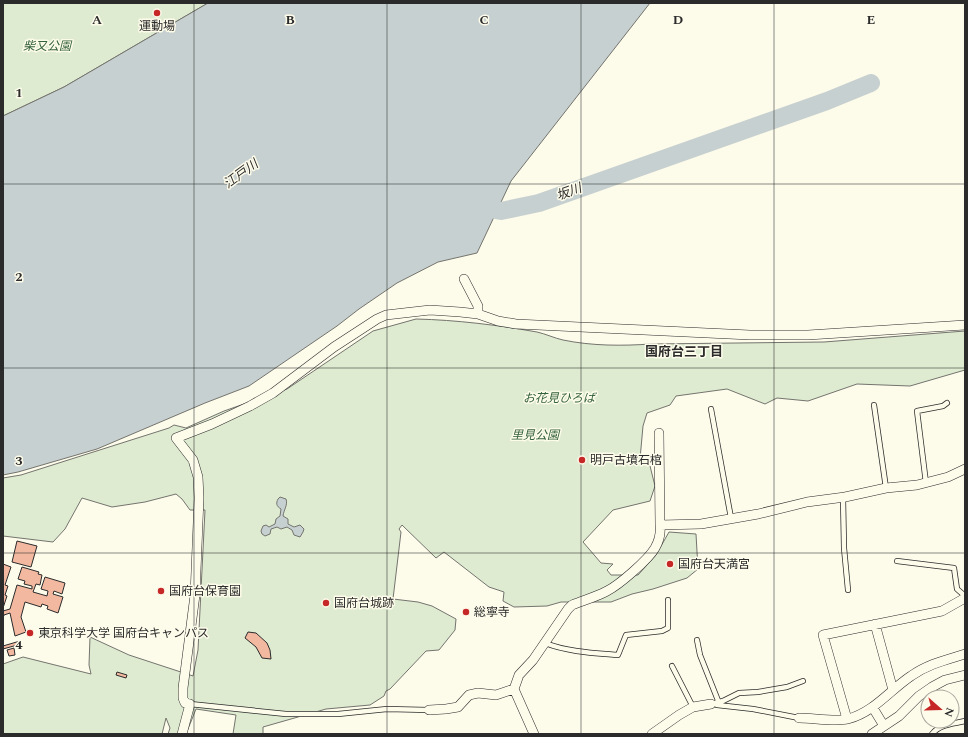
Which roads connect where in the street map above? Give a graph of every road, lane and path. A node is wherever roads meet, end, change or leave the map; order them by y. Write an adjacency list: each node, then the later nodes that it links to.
1 (464, 279): 2 (street)
2 (478, 314): 3 (street); 27 (street)
3 (965, 325)
4 (947, 403): 9 (lane)
5 (874, 405): 10 (lane)
6 (711, 409): 12 (lane)
7 (659, 433): 13 (street)
8 (965, 469): 9 (street)
9 (926, 483): 10 (street)
10 (886, 488): 11 (street)
11 (843, 497): 12 (street); 15 (lane)
12 (731, 518): 13 (street)
13 (660, 525): 20 (street)
14 (897, 562): 16 (lane)
15 (848, 590)
16 (965, 597): 18 (street)
17 (668, 600): 20 (lane)
18 (875, 624): 26 (street); 33 (street)
19 (697, 640): 28 (lane)
20 (545, 643): 25 (street)
21 (965, 654): 26 (street)
22 (672, 666): 29 (lane)
23 (965, 675): 35 (street)
24 (803, 681): 28 (lane)
25 (514, 689): 31 (street); 37 (street)
26 (893, 690): 30 (street)
27 (190, 704): 31 (lane); 36 (street)
28 (715, 704): 29 (street); 32 (lane)
29 (693, 707): 38 (street)
30 (873, 708): 33 (street); 35 (street)
31 (429, 710)
32 (799, 718): 33 (street)
33 (847, 719)
34 (965, 721): 40 (lane)
35 (884, 726): 39 (street)
36 (182, 734)
37 (534, 734)
38 (652, 734)
39 (872, 734)
40 (932, 734)

